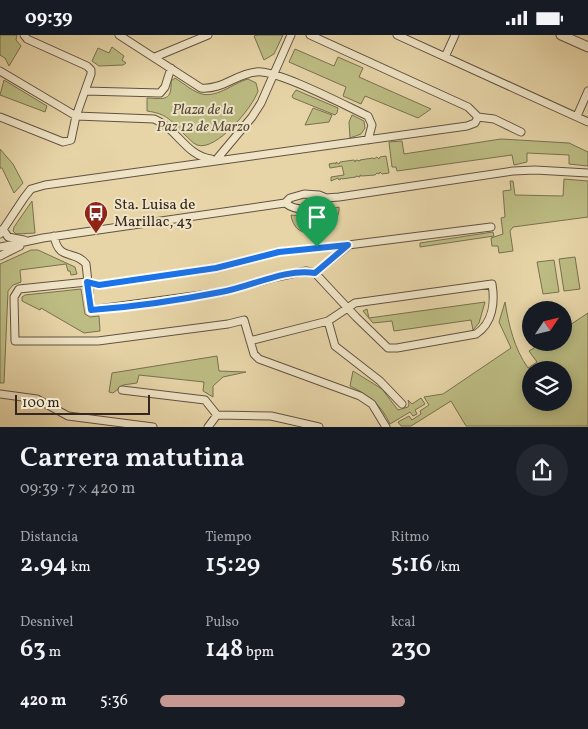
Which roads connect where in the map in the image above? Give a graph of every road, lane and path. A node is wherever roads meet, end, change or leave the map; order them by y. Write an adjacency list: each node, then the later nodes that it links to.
1 (24, 35): 15 (street)
2 (119, 35): 10 (street)
3 (208, 35): 10 (street)
4 (292, 35): 14 (street)
5 (310, 35): 19 (street)
6 (397, 35): 11 (street)
7 (455, 35): 11 (street)
8 (561, 35): 9 (street)
9 (588, 47)
10 (155, 57): 12 (street)
11 (445, 57): 20 (street)
12 (171, 68): 14 (street); 15 (street)
13 (0, 71): 17 (street)
14 (273, 73): 23 (street); 24 (street)
15 (85, 91): 17 (street)
16 (588, 91): 20 (street)
17 (76, 116): 18 (street); 24 (street)
18 (0, 117)
19 (478, 117): 22 (street); 23 (street)
20 (577, 117): 21 (street)
21 (588, 121)
22 (521, 132)
23 (368, 140): 24 (street)
24 (216, 160): 29 (street)
25 (588, 173): 26 (street)
26 (326, 198): 27 (street); 27 (street)
27 (285, 203): 30 (street)
28 (491, 227): 32 (street)
29 (2, 232): 31 (street)
30 (54, 237): 31 (street); 36 (street)
31 (29, 241): 33 (street); 34 (street)
32 (348, 245): 35 (street); 36 (street)
33 (0, 247)
34 (0, 256)
35 (315, 273): 36 (street); 37 (street)
36 (87, 282): 39 (street)
37 (347, 308): 37 (street); 38 (street)
38 (328, 321): 39 (street); 42 (street)
39 (250, 341): 47 (street)
40 (122, 390): 43 (street)
41 (0, 394): 44 (street)
42 (402, 404)
43 (218, 415): 45 (street); 46 (street)
44 (153, 427)
45 (208, 427)
46 (319, 427)
47 (386, 427)

